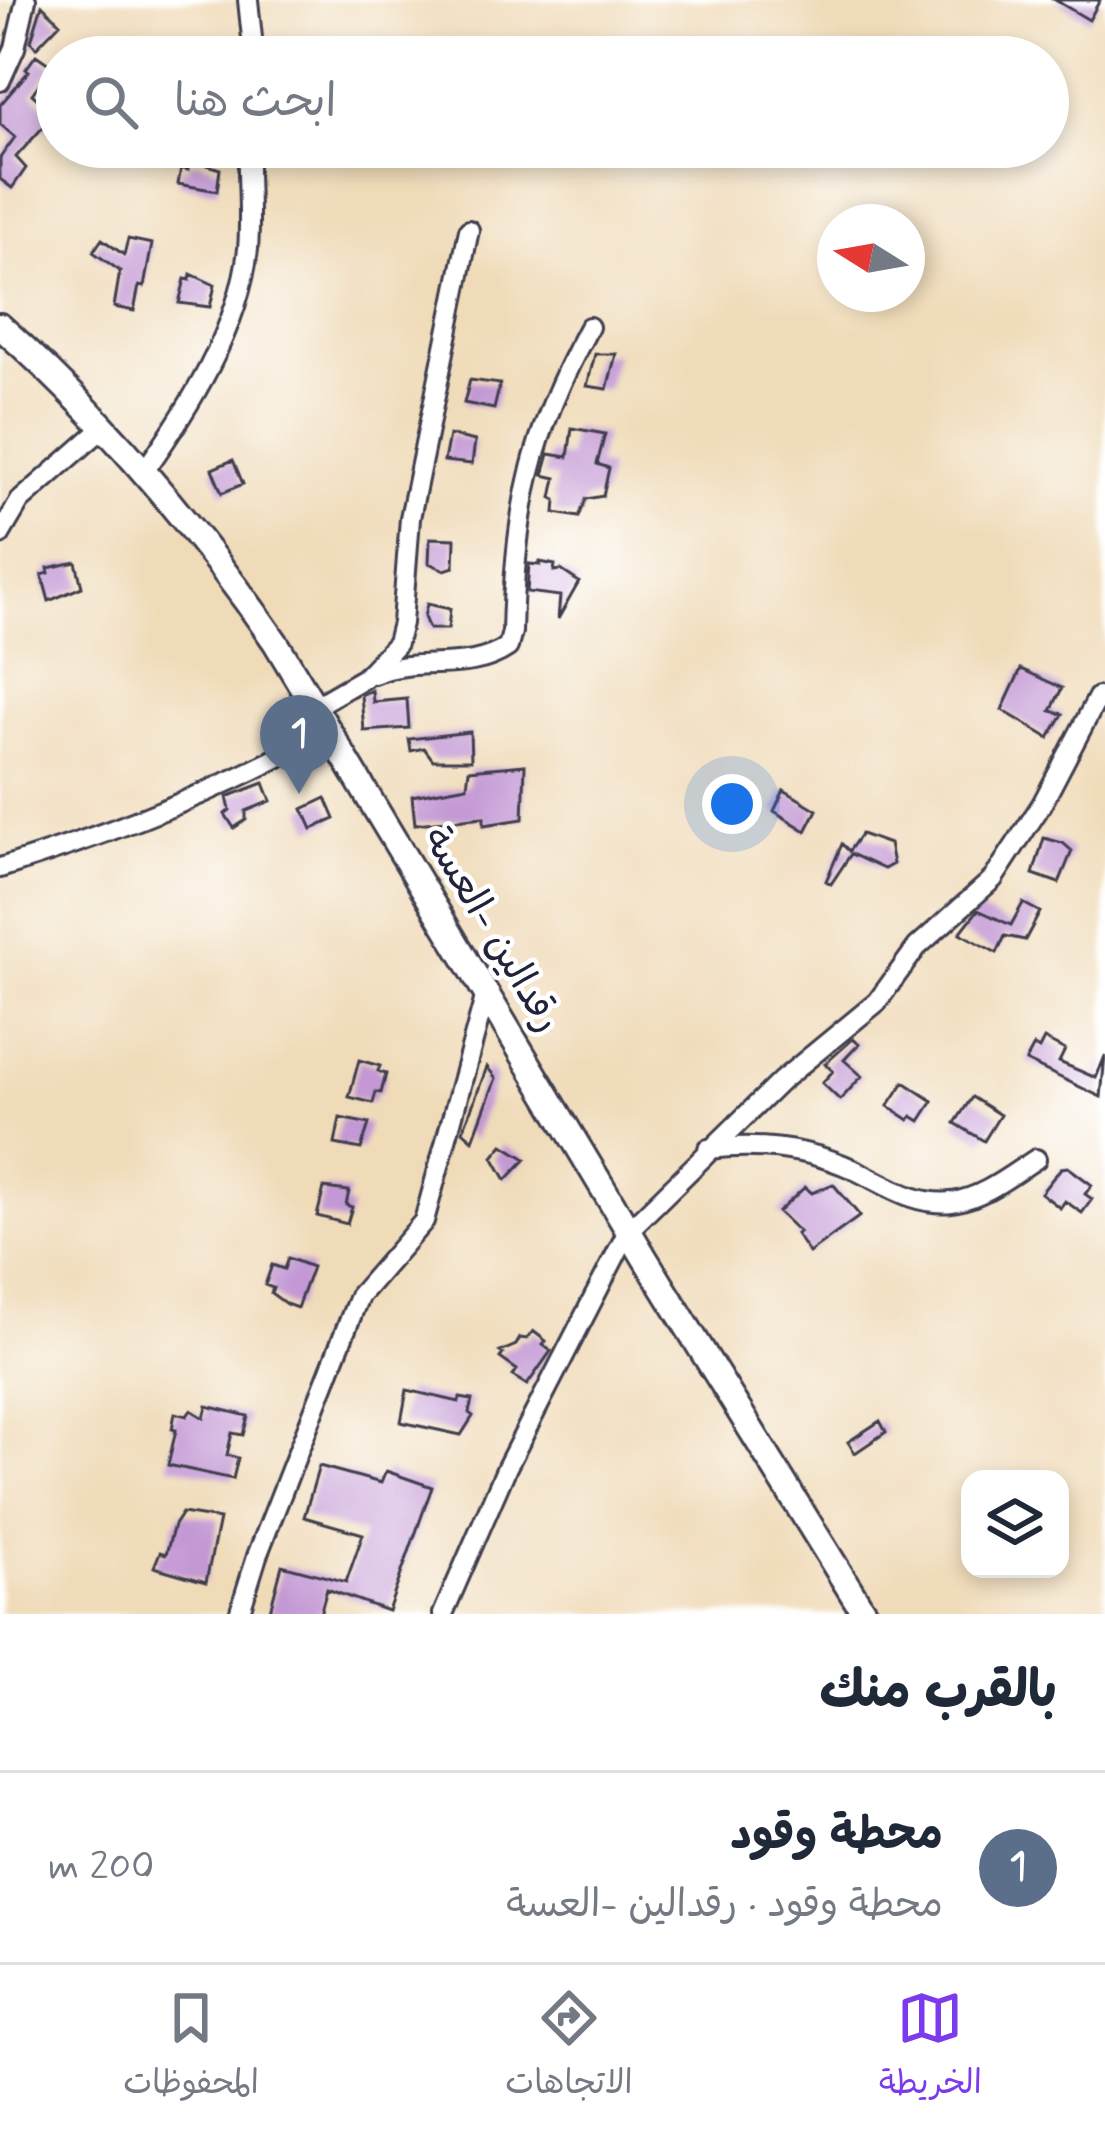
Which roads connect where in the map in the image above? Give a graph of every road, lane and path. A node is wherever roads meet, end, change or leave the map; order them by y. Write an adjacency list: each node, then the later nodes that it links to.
1 (26, 0): 5 (street)
2 (248, 0): 4 (street)
3 (0, 29): 5 (street)
4 (252, 36)
5 (15, 48): 6 (street)
6 (0, 81)
7 (248, 168): 12 (street)
8 (469, 230): 14 (street)
9 (0, 326): 11 (main road, رقدالين -العسة)
10 (589, 327): 14 (street)
11 (102, 429): 12 (main road, رقدالين -العسة); 13 (street)
12 (143, 473): 16 (main road, رقدالين -العسة)
13 (0, 535)
14 (364, 678): 16 (street)
15 (1098, 697): 20 (street)
16 (312, 708): 17 (main road, رقدالين -العسة)
17 (327, 731): 18 (street); 19 (main road, رقدالين -العسة)
18 (0, 868)
19 (487, 990): 22 (main road, رقدالين -العسة); 23 (street)
20 (707, 1149): 21 (street); 22 (street)
21 (1036, 1159)
22 (628, 1231): 24 (street); 25 (main road, رقدالين -العسة)
23 (239, 1614)
24 (443, 1614)
25 (865, 1614)

